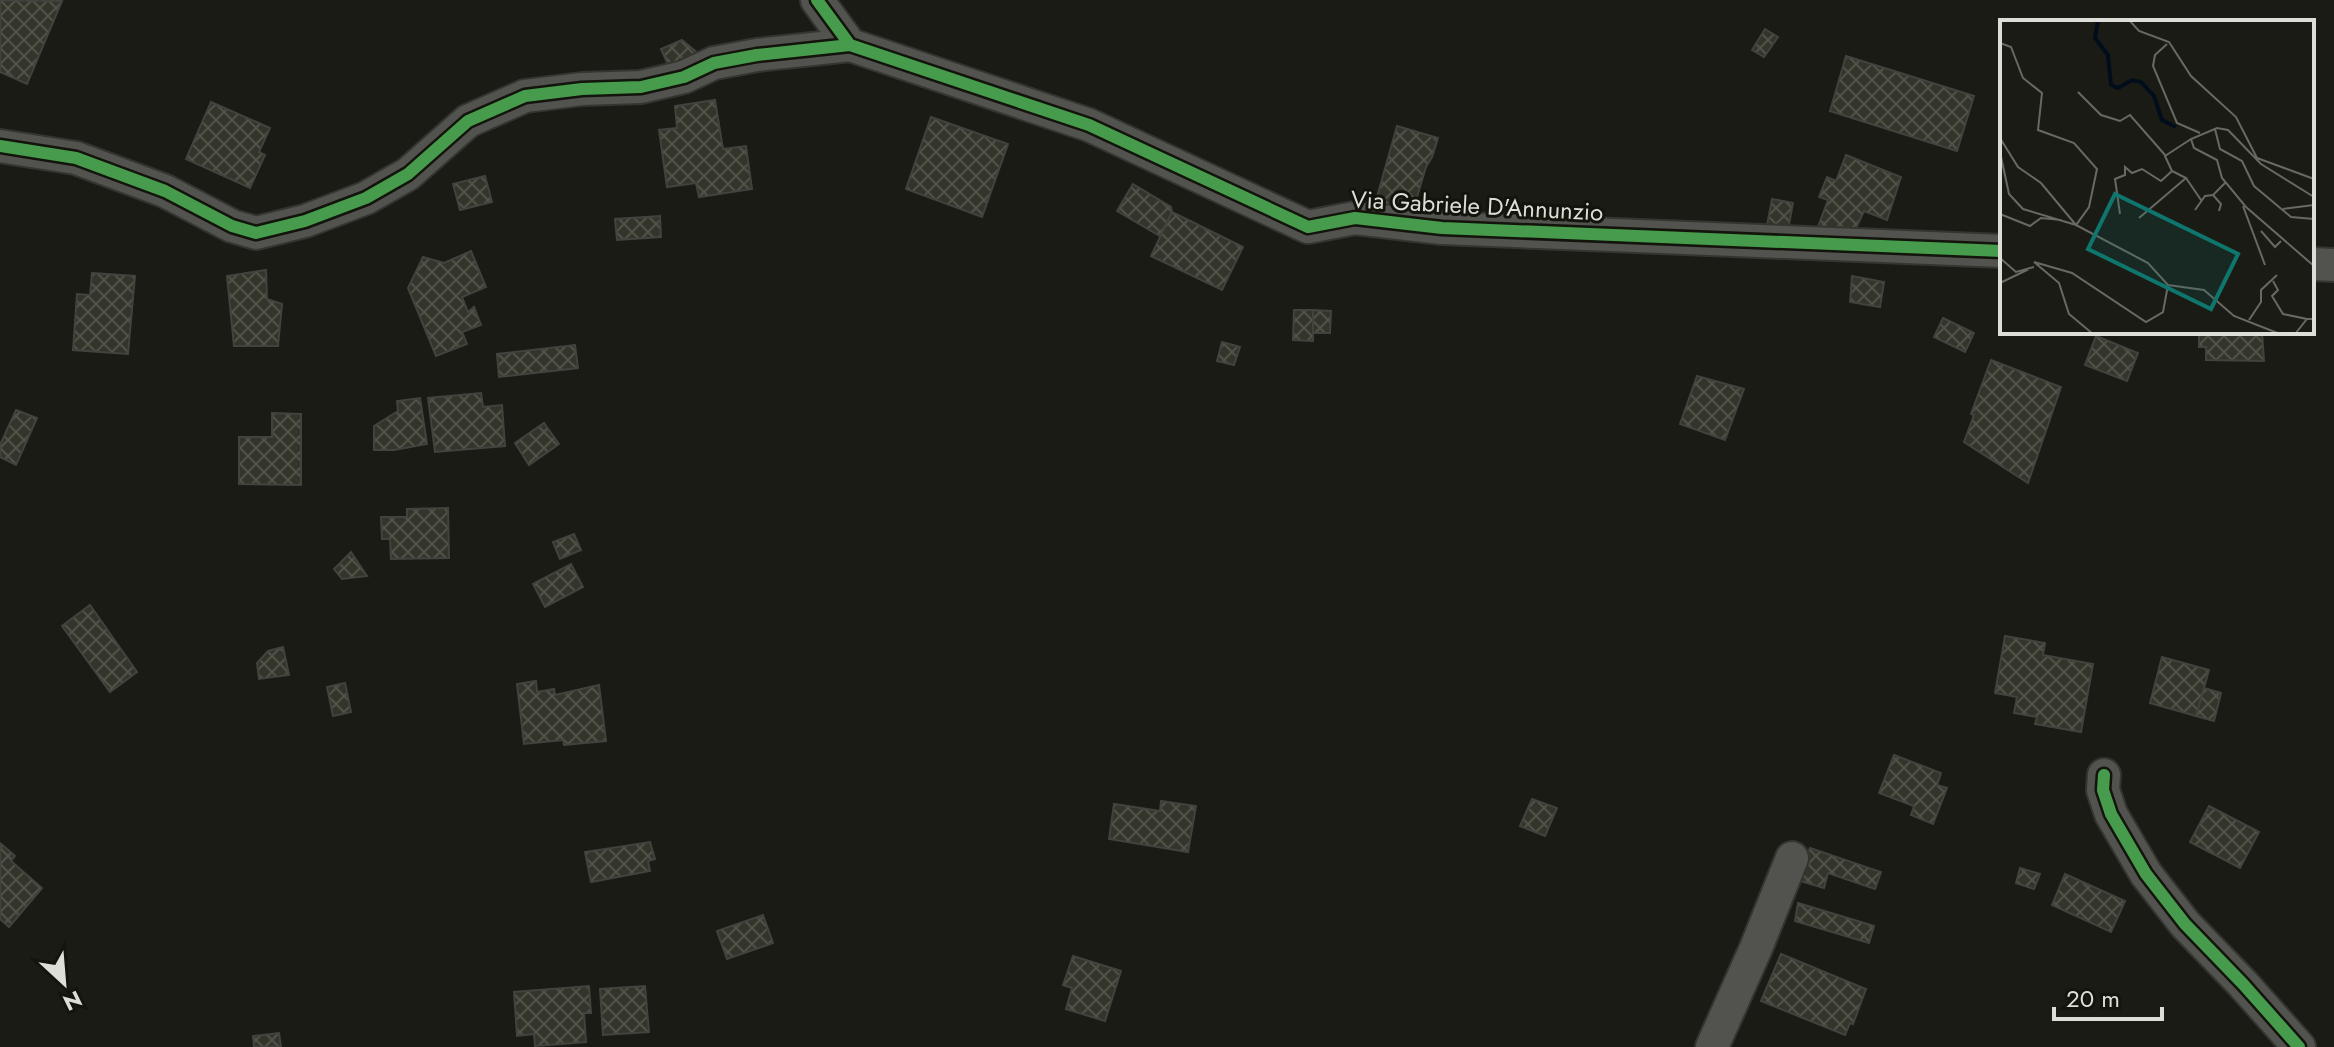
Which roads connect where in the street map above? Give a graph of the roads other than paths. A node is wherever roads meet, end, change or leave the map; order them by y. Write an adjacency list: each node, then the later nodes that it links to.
1 (817, 0): 2 (street)
2 (850, 45): 3 (street); 4 (street, Via Gabriele D'Annunzio)
3 (0, 146)
4 (2000, 251)
5 (2314, 264): 6 (street)
6 (2334, 265)
7 (2104, 775): 10 (street)
8 (1792, 858): 9 (street)
9 (1712, 1047)
10 (2299, 1047)

